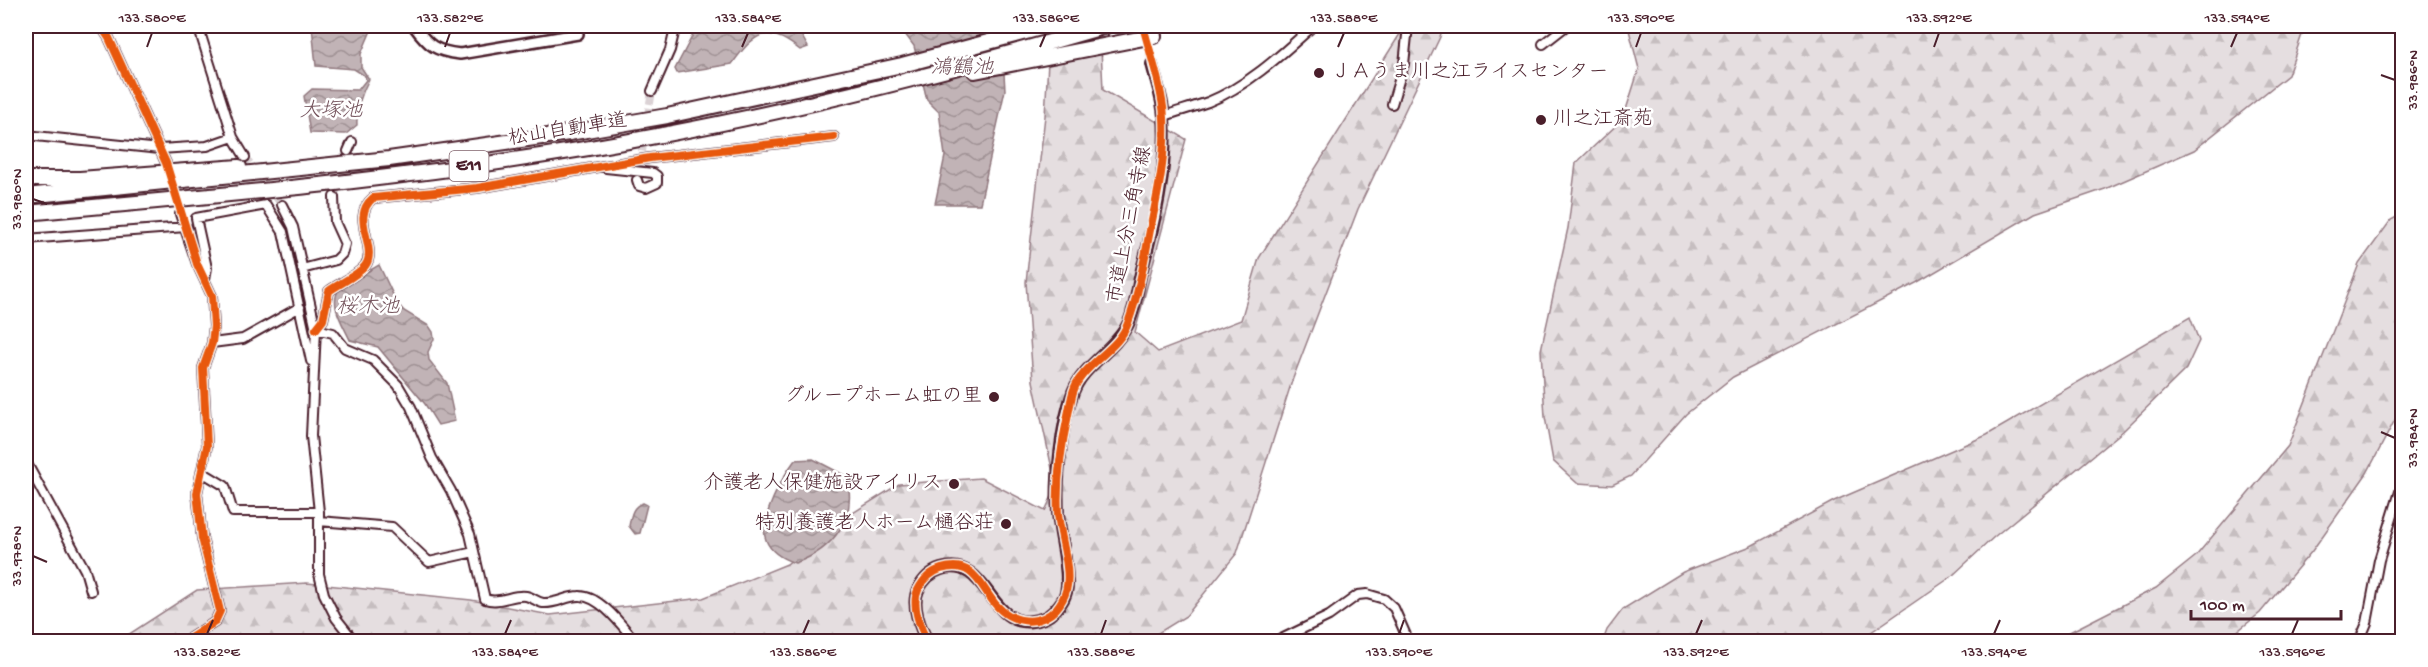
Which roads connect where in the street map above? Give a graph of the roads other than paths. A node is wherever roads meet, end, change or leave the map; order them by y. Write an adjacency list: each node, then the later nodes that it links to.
1 (101, 26): 23 (street)
2 (198, 26): 20 (street)
3 (414, 26): 11 (street)
4 (678, 26): 16 (street)
5 (1048, 26): 10 (highway)
6 (1106, 26): 14 (highway, 松山自動車道 / E11)
7 (1313, 26): 18 (street)
8 (1408, 26): 17 (street)
9 (1566, 26): 13 (street)
10 (1015, 29): 26 (highway, 松山自動車道 / E11)
11 (578, 34)
12 (1154, 36): 14 (highway)
13 (1544, 44)
14 (1015, 59): 34 (highway, 松山自動車道 / E11)
15 (1152, 64): 18 (street, 市道上分三角寺線)
16 (652, 91)
17 (1392, 104)
18 (1164, 116): 54 (street, 市道上分三角寺線)
19 (26, 135): 23 (street)
20 (233, 137): 23 (street); 25 (street)
21 (834, 137): 28 (street)
22 (352, 142): 24 (street)
23 (160, 149): 27 (street)
24 (348, 151)
25 (245, 157)
26 (389, 159): 29 (highway); 31 (highway, 松山自動車道 / E11)
27 (166, 163)
28 (592, 167): 30 (street); 41 (street)
29 (26, 179)
30 (637, 180)
31 (26, 196)
32 (334, 197): 38 (street)
33 (282, 205): 38 (street)
34 (26, 213)
35 (180, 214): 36 (street)
36 (186, 227): 37 (street); 39 (street)
37 (26, 239)
38 (302, 269): 41 (street)
39 (205, 279): 40 (street); 42 (street)
40 (300, 307): 42 (street); 43 (street)
41 (315, 329): 43 (street); 49 (street)
42 (212, 343): 45 (street)
43 (313, 368): 47 (street)
44 (26, 462): 50 (street)
45 (202, 472): 47 (street); 51 (street)
46 (2403, 485): 57 (street)
47 (319, 512): 48 (street)
48 (319, 521): 49 (street); 52 (street)
49 (474, 552): 53 (street)
50 (91, 591)
51 (184, 642)
52 (355, 642)
53 (636, 642)
54 (928, 642)
55 (1275, 642): 56 (street)
56 (1409, 642)
57 (2359, 642)

